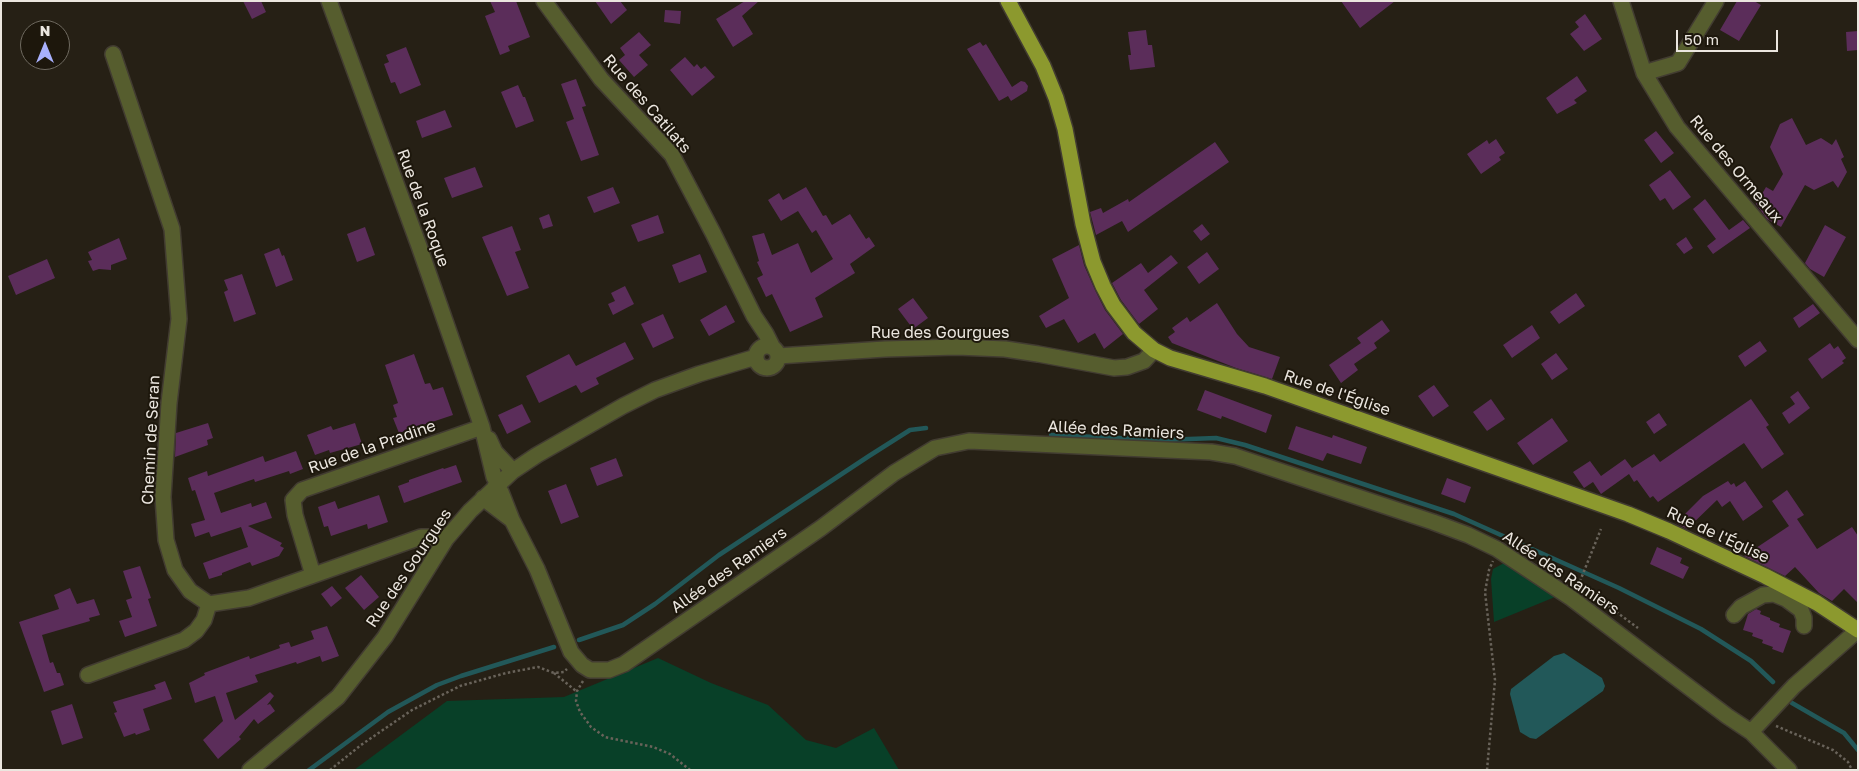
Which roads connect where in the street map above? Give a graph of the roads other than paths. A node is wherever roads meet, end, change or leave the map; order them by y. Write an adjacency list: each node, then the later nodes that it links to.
1 (329, 1): 11 (street, Rue de la Roque)
2 (544, 1): 10 (street, Rue des Catilats)
3 (1008, 1): 9 (main road, Rue de l'Église)
4 (1621, 1): 7 (street, Rue des Ormeaux)
5 (1716, 1): 7 (street)
6 (113, 54): 19 (street, Chemin de Seran)
7 (1648, 79): 8 (street, Rue des Ormeaux)
8 (1858, 340)
9 (1154, 350): 10 (street, Rue des Gourgues); 18 (main road, Rue de l'Église)
10 (767, 353): 12 (street, Rue des Gourgues)
11 (482, 427): 12 (street, Rue de la Roque); 13 (street, Rue de la Roque); 17 (street, Rue de la Pradine)
12 (512, 472): 13 (street, Rue des Gourgues)
13 (497, 485): 14 (street, Rue des Gourgues); 15 (street)
14 (483, 498): 15 (street); 16 (street, Rue des Gourgues)
15 (512, 520): 24 (street, Allée des Ramiers)
16 (446, 540): 17 (street); 25 (street, Rue des Gourgues)
17 (313, 575): 19 (street)
18 (1789, 594): 20 (street); 21 (street); 22 (main road, Rue de l'Église)
19 (209, 604): 23 (street)
20 (1734, 616)
21 (1804, 626)
22 (1858, 630): 24 (street)
23 (88, 675)
24 (1750, 732): 26 (street, Allée des Ramiers)
25 (250, 770)
26 (1789, 770)

